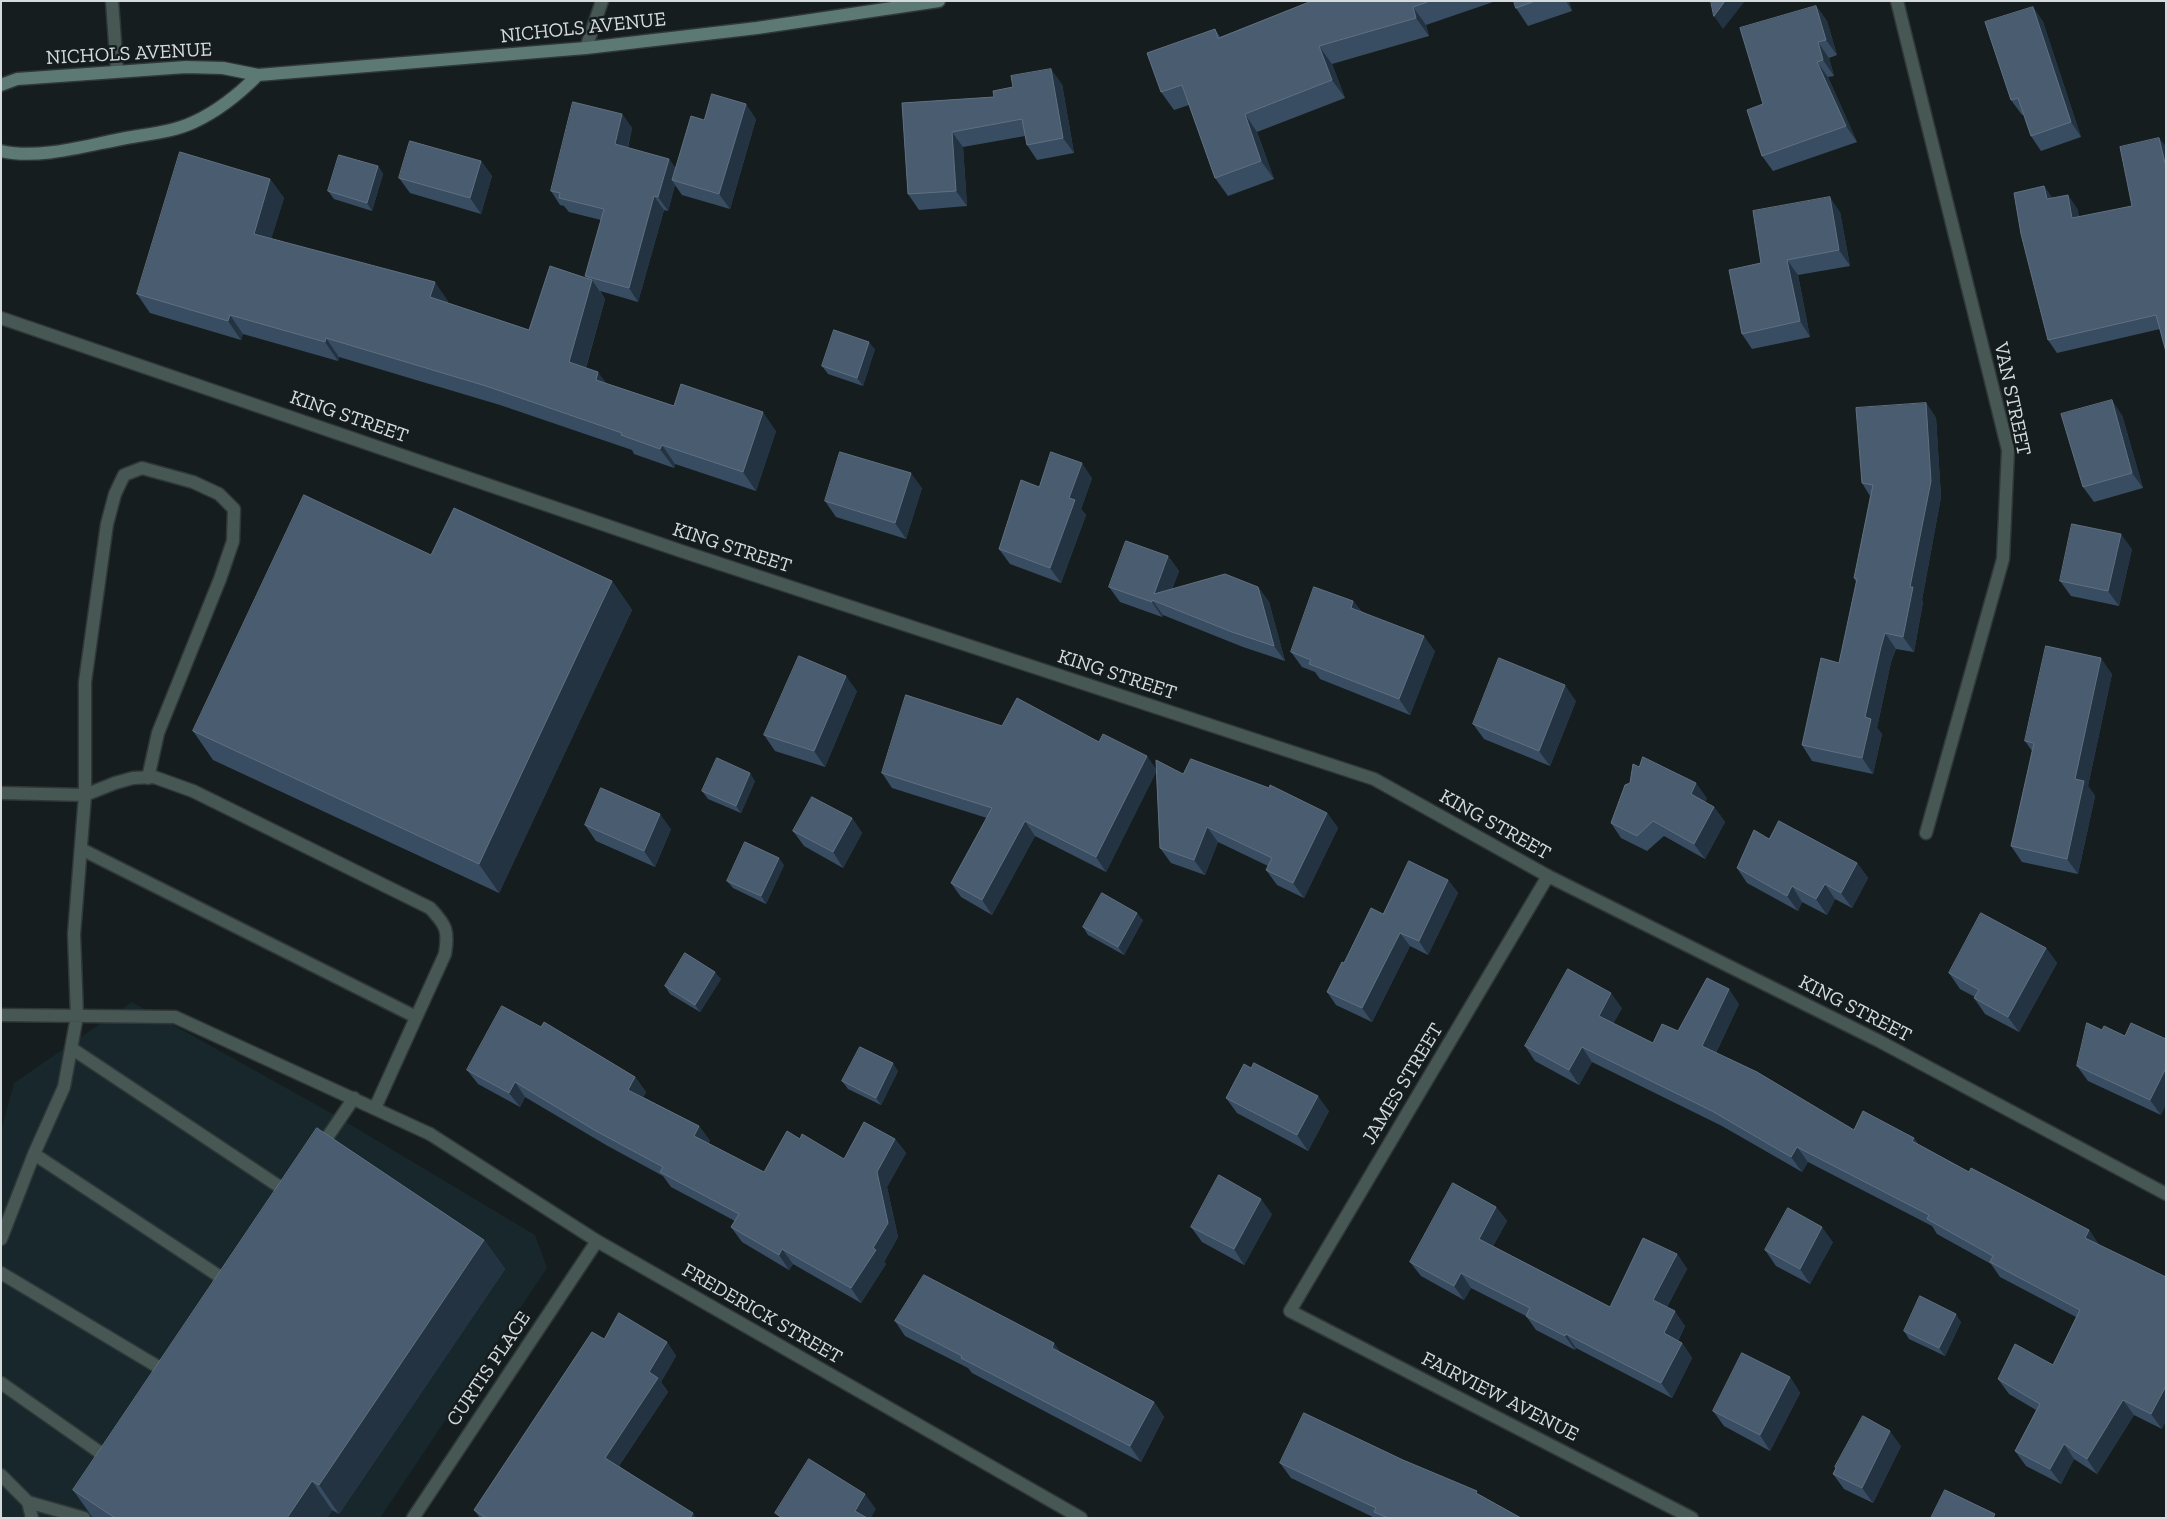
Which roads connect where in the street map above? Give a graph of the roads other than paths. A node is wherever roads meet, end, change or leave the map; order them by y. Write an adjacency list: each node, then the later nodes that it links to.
1 (112, 1): 6 (street)
2 (602, 1): 5 (street)
3 (939, 1): 5 (main road, NICHOLS AVENUE)
4 (1897, 1): 14 (street, VAN STREET)
5 (586, 48): 7 (main road, NICHOLS AVENUE)
6 (117, 70): 7 (main road, NICHOLS AVENUE); 8 (main road, NICHOLS AVENUE)
7 (258, 75): 9 (main road)
8 (1, 85)
9 (1, 151)
10 (1, 318): 16 (street, KING STREET)
11 (148, 778): 13 (street); 13 (street); 19 (street)
12 (1, 793): 13 (street)
13 (85, 795): 15 (street)
14 (1926, 833)
15 (80, 849): 18 (street); 19 (street)
16 (1548, 876): 26 (street, KING STREET); 31 (street, JAMES STREET)
17 (1, 1015): 18 (street, FREDERICK STREET)
18 (77, 1016): 20 (street); 21 (street, FREDERICK STREET)
19 (416, 1017): 22 (street)
20 (71, 1048): 23 (street); 25 (street)
21 (354, 1098): 22 (street, FREDERICK STREET); 24 (street)
22 (375, 1108): 28 (street, FREDERICK STREET)
23 (34, 1154): 27 (street); 29 (street)
24 (314, 1156)
25 (289, 1193)
26 (2166, 1194)
27 (1, 1239)
28 (597, 1241): 39 (street, CURTIS PLACE); 40 (street, FREDERICK STREET)
29 (236, 1271)
30 (1, 1273): 32 (street)
31 (1290, 1311): 41 (street, FAIRVIEW AVENUE)
32 (165, 1371)
33 (1, 1383): 34 (street)
34 (116, 1440)
35 (1, 1475): 36 (street)
36 (28, 1502): 37 (street); 38 (street)
37 (32, 1518)
38 (84, 1518)
39 (413, 1518)
40 (1081, 1518)
41 (1692, 1518)

